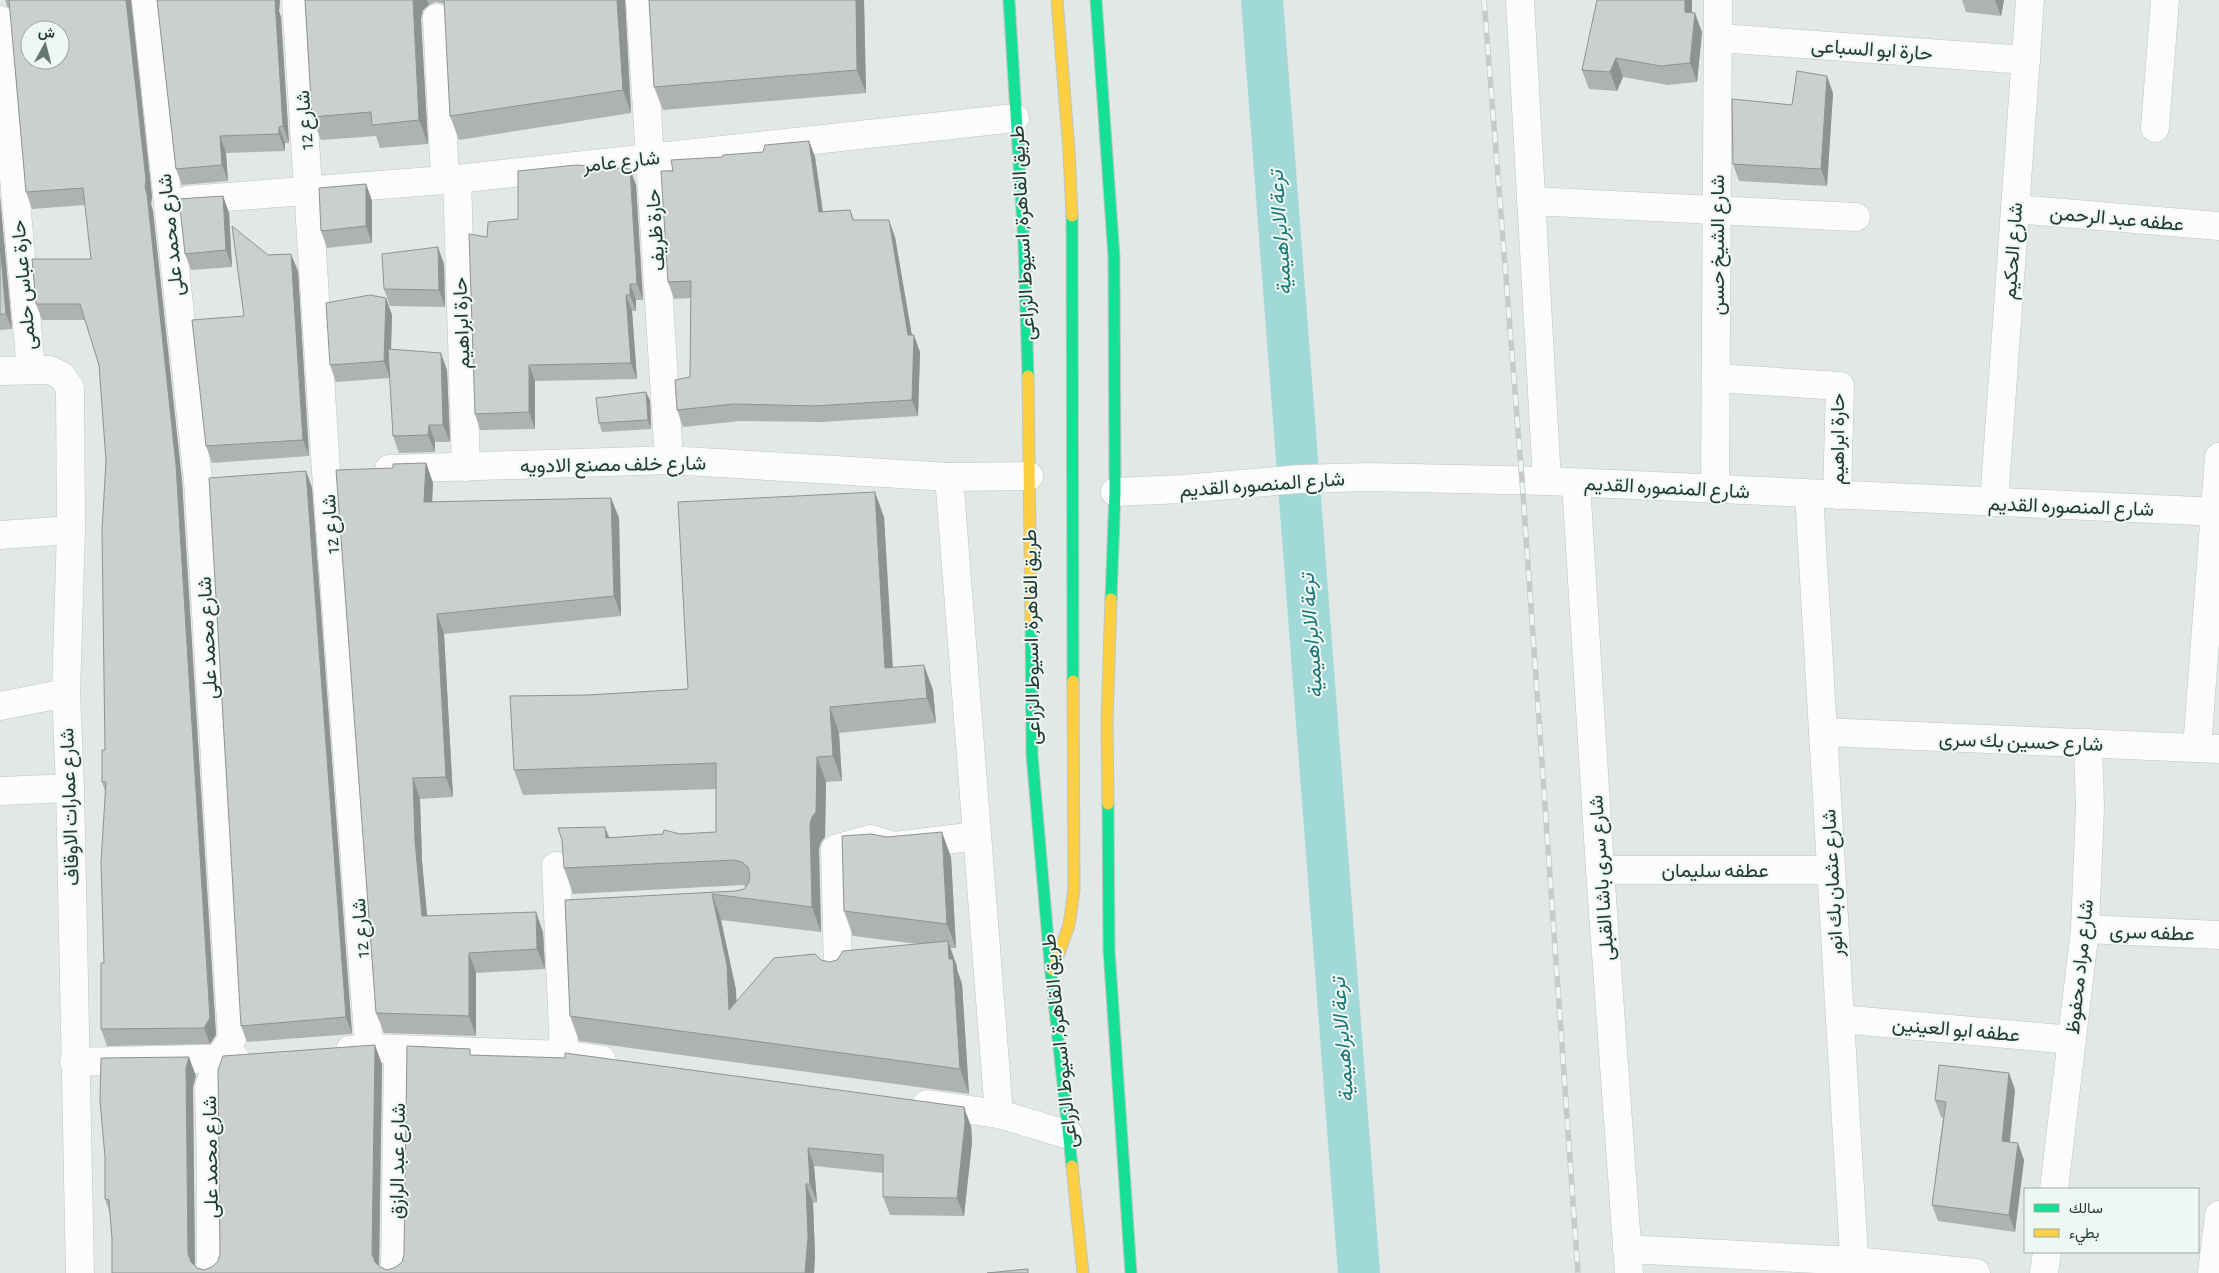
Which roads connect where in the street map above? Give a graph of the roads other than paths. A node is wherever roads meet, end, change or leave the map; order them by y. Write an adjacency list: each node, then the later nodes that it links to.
1 (146, 0): 21 (street, شارع محمد على)
2 (296, 0): 19 (street, شارع 12)
3 (640, 0): 17 (street, حارة ظريف)
4 (1009, 0): 15 (highway, طريق القاهرة, اسيوط الزراعى)
5 (1057, 0): 63 (highway)
6 (1096, 0): 40 (highway)
7 (1520, 0): 20 (street)
8 (1718, 0): 13 (street, شارع الشيخ حسن)
9 (2030, 0): 14 (street, شارع الحكيم)
10 (2166, 0): 16 (street)
11 (437, 18): 18 (street, حارة ابراهيم)
12 (0, 20): 26 (street, حارة عباس حلمى)
13 (1718, 38): 14 (street, حارة ابو السباعى); 23 (street, شارع الشيخ حسن)
14 (2026, 60): 22 (street, شارع الحكيم)
15 (1015, 118): 17 (street, شارع عامر); 33 (highway, طريق القاهرة, اسيوط الزراعى)
16 (2155, 128)
17 (650, 158): 18 (street, شارع عامر); 30 (street, حارة ظريف)
18 (451, 179): 19 (street, شارع عامر); 31 (street, حارة ابراهيم)
19 (308, 190): 21 (street, شارع عامر); 32 (street, شارع 12)
20 (1531, 201): 23 (street); 37 (street)
21 (166, 202): 36 (street, شارع محمد على)
22 (2015, 209): 25 (street, عطفه عبد الرحمن); 43 (street, شارع الحكيم)
23 (1717, 211): 24 (street); 28 (street, شارع الشيخ حسن)
24 (1856, 217)
25 (2219, 226)
26 (31, 370): 27 (street, شارع عمارات الاوقاف); 45 (street, شارع عمارات الاوقاف)
27 (0, 371)
28 (1716, 378): 39 (street, شارع الشيخ حسن); 42 (street, حارة ابراهيم)
29 (2219, 458): 44 (street)
30 (669, 460): 31 (street, شارع خلف مصنع الادويه); 34 (street, شارع خلف مصنع الادويه)
31 (466, 467): 32 (street, شارع خلف مصنع الادويه)
32 (316, 472): 66 (street, شارع 12)
33 (1029, 476): 34 (street, شارع خلف مصنع الادويه); 63 (highway, طريق القاهرة, اسيوط الزراعى)
34 (949, 477): 54 (street)
35 (227, 478): 36 (street)
36 (198, 480): 71 (street, شارع محمد على)
37 (1547, 481): 38 (street, شارع المنصوره القديم); 40 (street, شارع المنصوره القديم)
38 (1576, 483): 39 (street, شارع المنصوره القديم); 56 (street, شارع سرى باشا القبلى)
39 (1715, 490): 41 (street, شارع المنصوره القديم)
40 (1115, 492): 86 (highway)
41 (1809, 494): 42 (street, شارع المنصوره القديم); 49 (street, شارع عثمان بك انور)
42 (1836, 495): 43 (street, شارع المنصوره القديم)
43 (1994, 502): 44 (street, شارع المنصوره القديم)
44 (2217, 512): 51 (street)
45 (72, 530): 46 (street); 47 (street, شارع عمارات الاوقاف)
46 (0, 535)
47 (66, 693): 48 (street); 52 (street, شارع عمارات الاوقاف)
48 (0, 706)
49 (1823, 732): 50 (street, شارع حسين بك سرى); 57 (street, شارع عثمان بك انور)
50 (2088, 743): 51 (street, شارع حسين بك سرى); 60 (street, شارع مراد محفوظ)
51 (2208, 748)
52 (70, 788): 53 (street); 72 (street, شارع عمارات الاوقاف)
53 (0, 791)
54 (978, 836): 62 (street); 75 (street)
55 (556, 866): 59 (street)
56 (1600, 870): 57 (street, عطفه سليمان); 80 (street, شارع سرى باشا القبلى)
57 (1830, 870): 64 (street, شارع عثمان بك انور)
58 (587, 908): 59 (street)
59 (557, 910): 69 (street)
60 (2085, 929): 61 (street, عطفه سرى); 65 (street, شارع مراد محفوظ)
61 (2219, 935)
62 (838, 972)
63 (1052, 974): 76 (highway, طريق القاهرة, اسيوط الزراعى)
64 (1840, 1019): 65 (street, عطفه ابو العينين); 81 (street, شارع عثمان بك انور)
65 (2072, 1040): 77 (street, شارع مراد محفوظ)
66 (369, 1048): 67 (street); 68 (street)
67 (398, 1050): 69 (street); 84 (street, شارع عبد الرازق)
68 (322, 1052)
69 (564, 1055): 73 (street)
70 (256, 1057): 71 (street)
71 (218, 1060): 72 (street); 83 (street, شارع محمد على)
72 (74, 1062): 82 (street, شارع عمارات الاوقاف)
73 (624, 1063)
74 (900, 1101): 75 (street)
75 (1000, 1114): 76 (street)
76 (1069, 1135): 85 (highway, طريق القاهرة, اسيوط الزراعى)
77 (2054, 1188)
78 (2219, 1215): 89 (street)
79 (2047, 1253): 88 (street)
80 (1628, 1261): 81 (street)
81 (1854, 1267): 87 (street)
82 (80, 1273)
83 (210, 1273)
84 (395, 1273)
85 (1083, 1273)
86 (1131, 1273)
87 (1976, 1273)
88 (2044, 1273)
89 (2212, 1273)

